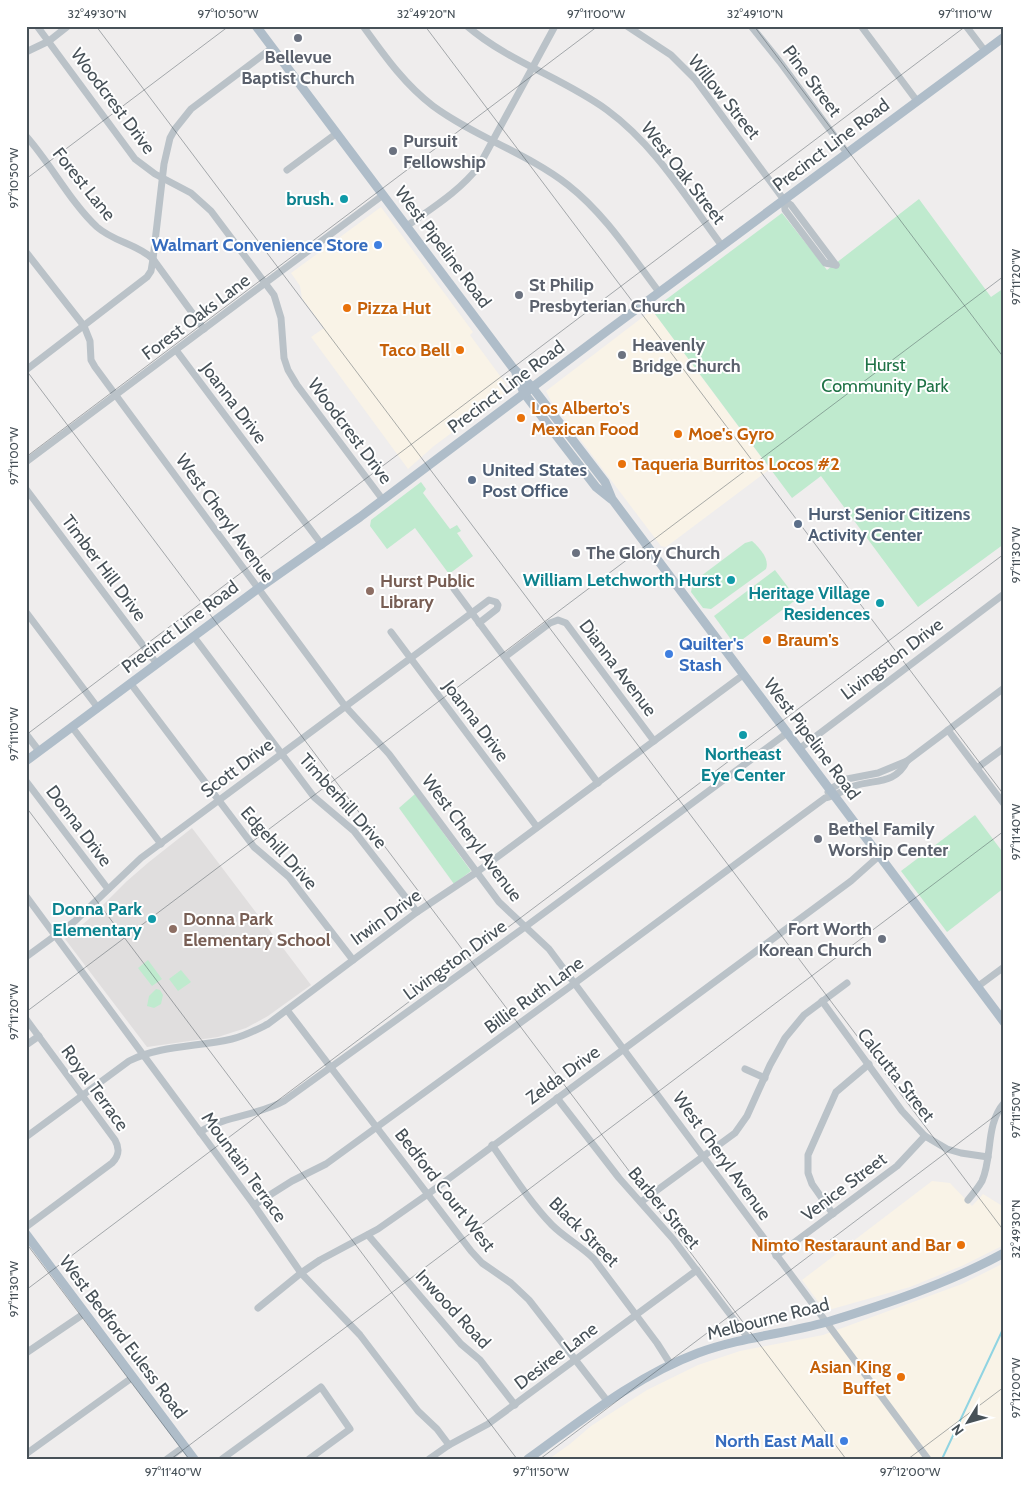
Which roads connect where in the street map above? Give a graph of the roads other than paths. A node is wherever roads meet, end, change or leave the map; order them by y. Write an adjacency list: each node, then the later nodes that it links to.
1 (38, 26): 12 (street, Woodcrest Drive)
2 (68, 26): 12 (street)
3 (256, 26): 13 (main road, West Pipeline Road)
4 (362, 26): 20 (street)
5 (467, 26): 16 (street, West Oak Street)
6 (555, 26): 16 (street)
7 (627, 26): 25 (street, Willow Street)
8 (751, 26): 21 (street, Pine Street)
9 (861, 26): 17 (street)
10 (966, 26): 14 (street)
11 (1004, 37): 14 (main road, Precinct Line Road)
12 (49, 41): 15 (street); 23 (street, Woodcrest Drive)
13 (272, 48): 18 (main road, West Pipeline Road); 23 (street)
14 (985, 51): 17 (main road, Precinct Line Road)
15 (26, 52)
16 (533, 68): 20 (street); 27 (street, West Oak Street)
17 (917, 101): 21 (main road, Precinct Line Road)
18 (337, 133): 22 (street); 24 (main road, West Pipeline Road)
19 (26, 136): 29 (street, Forest Lane)
20 (493, 141): 26 (street); 31 (street)
21 (847, 154): 25 (main road, Precinct Line Road)
22 (286, 170)
23 (163, 179): 29 (street); 30 (street, Woodcrest Drive)
24 (383, 194): 26 (main road, West Pipeline Road); 30 (street, Forest Oaks Lane)
25 (784, 200): 25 (street, Willow Street); 27 (main road, Precinct Line Road)
26 (407, 226): 35 (main road, West Pipeline Road)
27 (722, 246): 31 (main road, Precinct Line Road)
28 (26, 252): 32 (street, West Cheryl Avenue)
29 (153, 259): 32 (street); 33 (street, Forest Lane)
30 (265, 284): 33 (street, Forest Oaks Lane); 43 (street, Woodcrest Drive)
31 (659, 292): 37 (main road, Precinct Line Road)
32 (84, 326): 36 (street); 39 (street, West Cheryl Avenue)
33 (204, 329): 34 (street, Forest Oaks Lane)
34 (176, 350): 39 (street, Forest Oaks Lane); 44 (street, Joanna Drive)
35 (514, 368): 37 (main road, West Pipeline Road); 38 (main road, West Pipeline Road)
36 (26, 369)
37 (532, 387): 38 (main road, Precinct Line Road); 42 (main road, West Pipeline Road)
38 (524, 393): 42 (main road, West Pipeline Road); 43 (main road, Precinct Line Road)
39 (116, 395): 40 (street, Forest Oaks Lane); 45 (street, West Cheryl Avenue)
40 (26, 462)
41 (26, 489): 55 (street, Timber Hill Drive)
42 (612, 499): 56 (main road, West Pipeline Road)
43 (383, 500): 44 (main road, Precinct Line Road)
44 (322, 545): 45 (main road, Precinct Line Road)
45 (259, 588): 52 (main road, Precinct Line Road); 59 (street, West Cheryl Avenue)
46 (454, 589): 49 (street)
47 (1004, 594): 67 (street, Livingston Drive)
48 (26, 612): 60 (street)
49 (472, 613): 50 (street); 50 (street, Scott Drive); 54 (street, Scott Drive)
50 (479, 623): 53 (street)
51 (392, 632): 54 (street, Joanna Drive)
52 (194, 636): 55 (main road, Precinct Line Road); 69 (street, Timberhill Drive)
53 (505, 657): 65 (street, Dianna Avenue); 77 (street)
54 (410, 658): 59 (street, Scott Drive); 82 (street, Joanna Drive)
55 (157, 664): 57 (main road, Precinct Line Road)
56 (743, 675): 63 (main road, West Pipeline Road); 65 (street, Irwin Drive)
57 (131, 684): 60 (main road, Precinct Line Road); 80 (street, Edgehill Drive)
58 (1004, 688): 62 (street, Billie Ruth Lane)
59 (345, 706): 69 (street, Scott Drive); 85 (street, West Cheryl Avenue)
60 (98, 708): 61 (main road, Precinct Line Road)
61 (72, 727): 68 (main road, Precinct Line Road); 83 (street)
62 (948, 730): 71 (street, Billie Ruth Lane); 73 (street)
63 (787, 733): 67 (main road, West Pipeline Road); 89 (street, Livingston Drive)
64 (26, 734): 68 (street)
65 (654, 741): 77 (street, Irwin Drive)
66 (1004, 748): 73 (street)
67 (799, 749): 79 (main road, West Pipeline Road)
68 (39, 751): 70 (main road, Precinct Line Road)
69 (282, 754): 80 (street, Scott Drive); 88 (street, Timberhill Drive)
70 (26, 761)
71 (907, 761): 72 (street, Billie Ruth Lane); 75 (street, Billie Ruth Lane)
72 (891, 768): 74 (street, Billie Ruth Lane); 75 (street)
73 (977, 768): 81 (street)
74 (867, 775): 78 (street); 79 (street, Billie Ruth Lane)
75 (896, 776): 78 (street, Billie Ruth Lane)
76 (26, 782): 86 (street, Donna Drive)
77 (598, 783): 82 (street, Irwin Drive)
78 (868, 783): 79 (street, Billie Ruth Lane)
79 (830, 795): 84 (main road, West Pipeline Road); 94 (street, Billie Ruth Lane)
80 (219, 801): 83 (street, Scott Drive); 92 (street, Edgehill Drive)
81 (1004, 804)
82 (537, 827): 85 (street, Irwin Drive)
83 (160, 844): 86 (street, Scott Drive)
84 (879, 856): 96 (main road, West Pipeline Road); 103 (street, Zelda Drive)
85 (477, 872): 88 (street, Irwin Drive); 89 (street, West Cheryl Avenue)
86 (108, 888): 90 (street, Scott Drive)
87 (26, 896): 90 (street, Mountain Terrace)
88 (417, 912): 92 (street, Irwin Drive)
89 (525, 927): 94 (street, West Cheryl Avenue); 106 (street, Livingston Drive)
90 (55, 936): 91 (street, Scott Drive); 104 (street, Mountain Terrace)
91 (26, 957)
92 (353, 960): 98 (street, Irwin Drive)
93 (1004, 967): 96 (street)
94 (575, 983): 103 (street, West Cheryl Avenue); 112 (street, Billie Ruth Lane)
95 (847, 983): 97 (street)
96 (977, 987): 100 (main road, West Pipeline Road)
97 (822, 1002): 105 (street, Calcutta Street); 108 (street)
98 (287, 1010): 104 (street, Irwin Drive); 106 (street, Bedford Court West)
99 (26, 1019): 101 (street, Royal Terrace)
100 (1004, 1022)
101 (39, 1036): 102 (street); 109 (street, Royal Terrace)
102 (26, 1045)
103 (625, 1049): 110 (street, Zelda Drive); 117 (street, West Cheryl Avenue)
104 (144, 1054): 109 (street, Irwin Drive); 113 (street, Mountain Terrace)
105 (869, 1064): 114 (street, Calcutta Street); 123 (street)
106 (331, 1068): 112 (street, Bedford Court West); 113 (street, Livingston Drive)
107 (745, 1069): 108 (street)
108 (765, 1078): 117 (street)
109 (83, 1095): 115 (street, Irwin Drive); 124 (street, Royal Terrace)
110 (557, 1098): 116 (street, Zelda Drive); 121 (street, Barber Street)
111 (1004, 1103): 118 (street)
112 (377, 1128): 119 (street, Bedford Court West); 122 (street, Billie Ruth Lane)
113 (200, 1132): 122 (street, Mountain Terrace)
114 (925, 1136): 118 (street, Calcutta Street); 123 (street, Venice Street)
115 (26, 1137)
116 (492, 1145): 119 (street, Zelda Drive); 133 (street, Black Street)
117 (704, 1156): 121 (street); 128 (street, West Cheryl Avenue)
118 (988, 1157): 120 (street)
119 (428, 1194): 126 (street, Zelda Drive); 137 (street, Bedford Court West)
120 (968, 1200)
121 (641, 1202): 129 (street, Barber Street)
122 (254, 1205): 130 (street, Mountain Terrace)
123 (833, 1214): 128 (street, Venice Street)
124 (26, 1227)
125 (26, 1234): 132 (main road, West Bedford Euless Road)
126 (368, 1235): 130 (street, Zelda Drive); 141 (street, Inwood Road)
127 (1004, 1253): 134 (main road, Melbourne Road)
128 (776, 1256): 134 (street, West Cheryl Avenue)
129 (697, 1270): 133 (street, Desiree Lane); 135 (street, Barber Street)
130 (301, 1273): 131 (street, Zelda Drive); 142 (street, Mountain Terrace)
131 (258, 1308)
132 (85, 1313): 136 (street); 139 (main road, West Bedford Euless Road)
133 (636, 1315): 137 (street, Desiree Lane); 138 (street, Black Street)
134 (826, 1322): 135 (main road, Melbourne Road); 151 (street, West Cheryl Avenue)
135 (748, 1338): 138 (main road, Melbourne Road)
136 (26, 1354)
137 (575, 1360): 140 (street, Bedford Court West); 141 (street, Desiree Lane)
138 (671, 1365): 140 (main road, Melbourne Road)
139 (133, 1377): 143 (main road, West Bedford Euless Road); 144 (street)
140 (608, 1402): 150 (main road, Melbourne Road)
141 (515, 1404): 142 (street, Desiree Lane)
142 (449, 1445): 149 (street, Desiree Lane)
143 (185, 1446): 145 (street); 146 (main road, West Bedford Euless Road)
144 (26, 1454)
145 (167, 1459)
146 (194, 1459)
147 (222, 1459): 148 (street)
148 (309, 1459)
149 (429, 1459)
150 (528, 1459)
151 (928, 1459)

